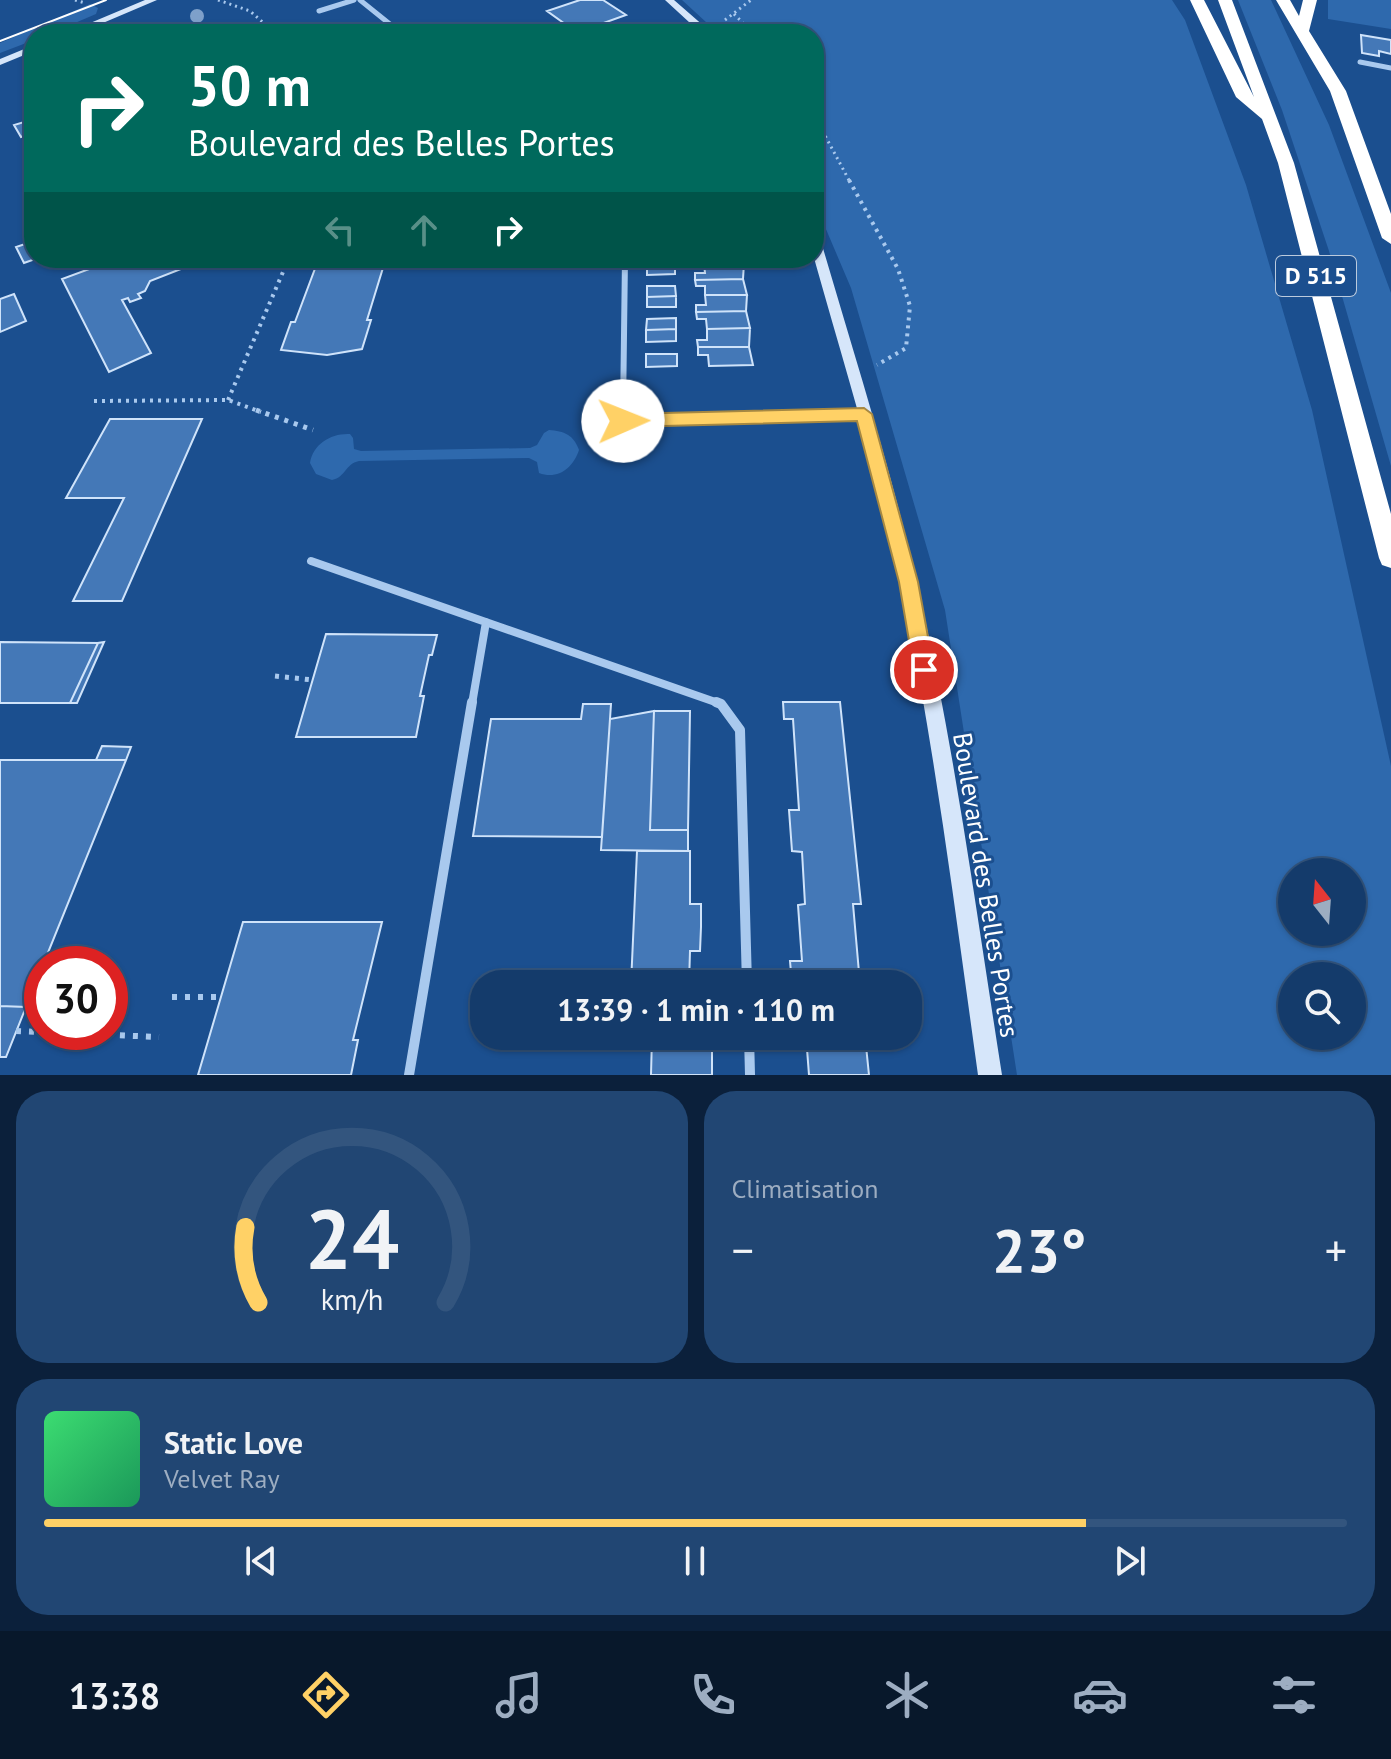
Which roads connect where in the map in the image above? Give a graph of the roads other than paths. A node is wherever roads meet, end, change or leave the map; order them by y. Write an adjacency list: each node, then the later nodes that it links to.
1 (153, 0): 10 (street)
2 (354, 0): 9 (street)
3 (360, 0): 11 (street)
4 (669, 0): 12 (street)
5 (1197, 0): 18 (highway)
6 (1225, 0): 18 (highway, D 515)
7 (1283, 0): 13 (highway)
8 (1310, 0): 13 (highway)
9 (319, 11)
10 (94, 24)
11 (390, 24)
12 (697, 24)
13 (1303, 30): 19 (highway)
14 (24, 52): 15 (street)
15 (0, 62)
16 (1360, 62): 17 (street)
17 (1391, 68)
18 (1271, 120): 25 (highway, D 515)
19 (1391, 238)
20 (625, 268): 24 (street)
21 (823, 268): 22 (street, Boulevard des Belles Portes)
22 (864, 414): 24 (street); 32 (street, Boulevard des Belles Portes)
23 (595, 421): 24 (street)
24 (623, 421)
25 (1391, 558)
26 (311, 561): 27 (street)
27 (486, 622): 28 (street); 30 (street)
28 (747, 970)
29 (749, 1050): 31 (street)
30 (409, 1075)
31 (750, 1075)
32 (990, 1075)

